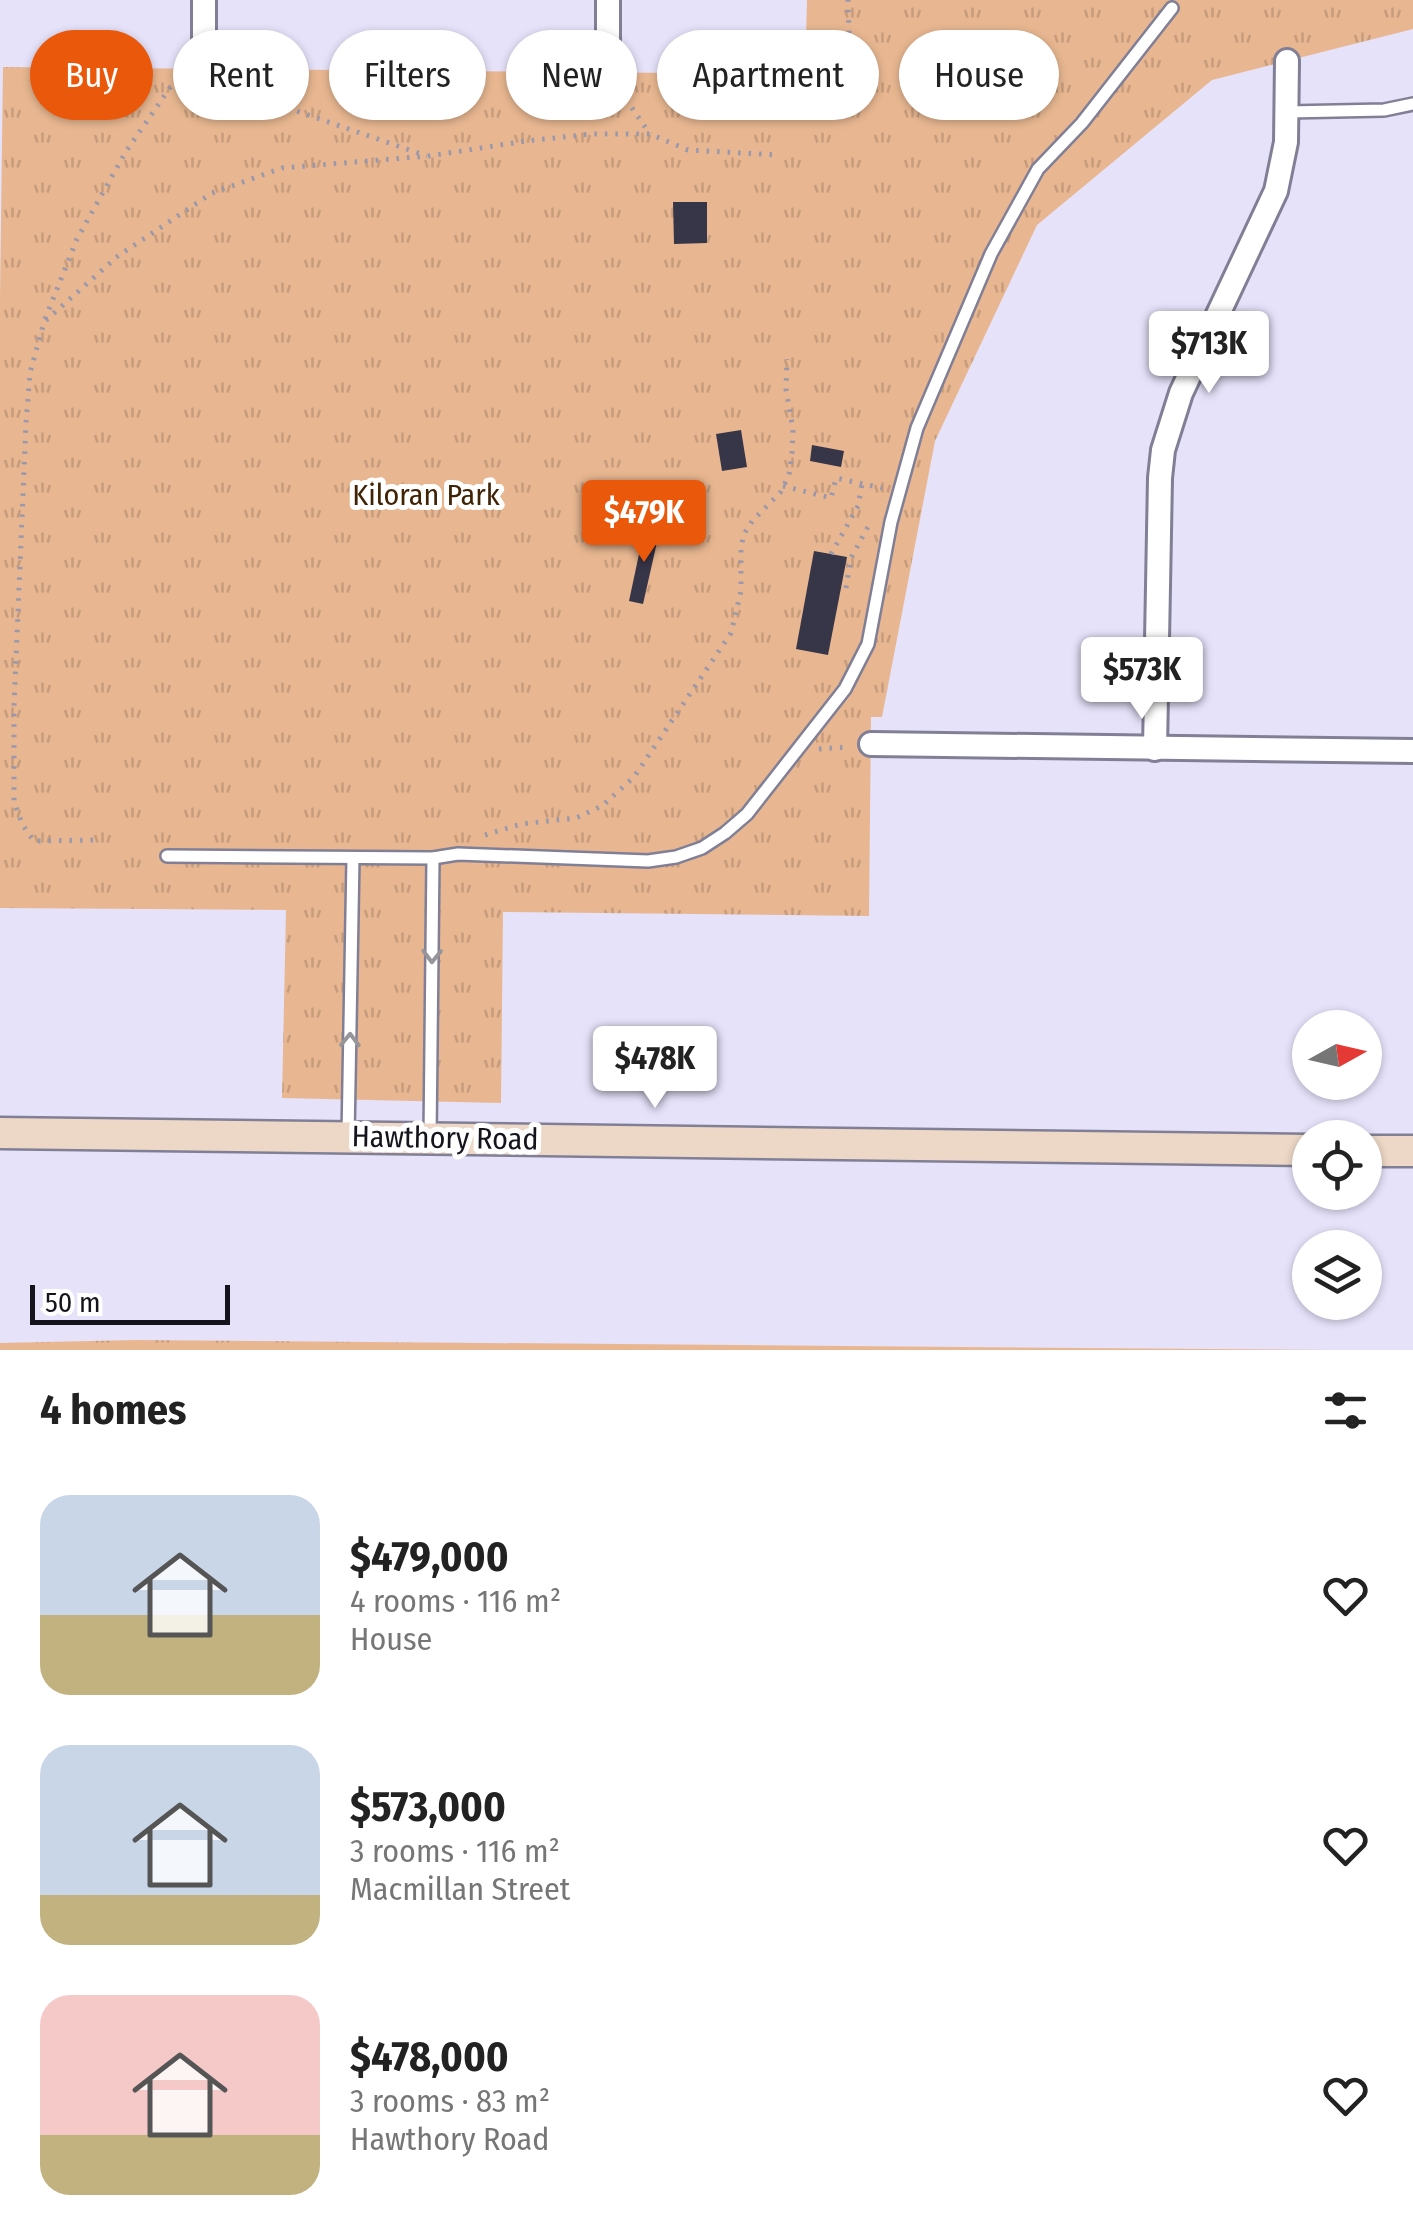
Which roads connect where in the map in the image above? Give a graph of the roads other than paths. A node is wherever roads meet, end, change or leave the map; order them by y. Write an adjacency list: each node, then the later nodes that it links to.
1 (204, 0): 4 (street)
2 (608, 0): 5 (street)
3 (1172, 8): 14 (lane)
4 (204, 30)
5 (608, 30)
6 (1287, 61): 8 (street)
7 (1413, 104): 8 (lane)
8 (1288, 112): 10 (street)
9 (871, 744): 10 (street)
10 (1155, 749): 11 (street)
11 (1413, 750)
12 (167, 856): 13 (lane)
13 (353, 858): 14 (lane); 16 (lane, one-way to 13)
14 (433, 858): 17 (lane, one-way to 17)
15 (0, 1133): 16 (main road, Hawthory Road)
16 (348, 1137): 17 (main road, Hawthory Road)
17 (430, 1138): 18 (main road, Hawthory Road)
18 (1292, 1150)
19 (1382, 1150): 20 (main road)
20 (1413, 1151)

